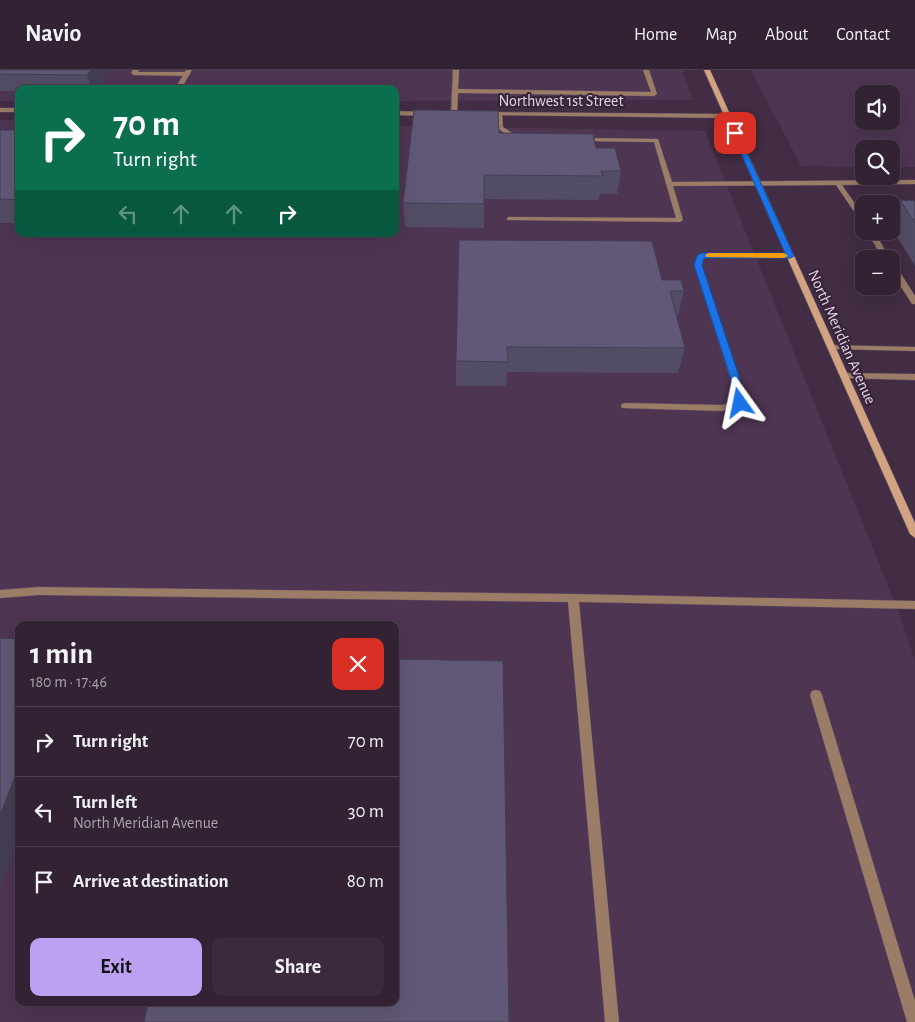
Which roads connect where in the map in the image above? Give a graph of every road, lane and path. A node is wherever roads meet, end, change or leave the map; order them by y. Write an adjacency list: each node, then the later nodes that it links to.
1 (136, 70): 5 (street)
2 (456, 70): 7 (street)
3 (646, 70): 7 (street)
4 (707, 70): 17 (main road, North Meridian Avenue)
5 (188, 72): 6 (street)
6 (180, 85)
7 (455, 91): 13 (street)
8 (0, 110): 9 (street)
9 (15, 110)
10 (399, 113): 11 (street)
11 (434, 114)
12 (444, 114): 13 (street)
13 (454, 114): 14 (street)
14 (463, 114)
15 (481, 114): 16 (street, Northwest 1st Street)
16 (499, 114): 17 (street, Northwest 1st Street); 18 (street)
17 (727, 116): 23 (main road, North Meridian Avenue)
18 (525, 139)
19 (572, 140): 22 (street)
20 (915, 182): 21 (street)
21 (838, 183): 23 (street); 24 (street)
22 (669, 184): 23 (street); 25 (street)
23 (758, 184): 26 (main road, North Meridian Avenue)
24 (855, 208)
25 (509, 219)
26 (790, 256): 29 (main road, North Meridian Avenue); 33 (street)
27 (900, 279): 28 (street)
28 (915, 302)
29 (831, 347): 30 (street); 31 (main road, North Meridian Avenue)
30 (915, 349)
31 (844, 376): 32 (street); 34 (main road, North Meridian Avenue)
32 (915, 376)
33 (625, 406)
34 (915, 534)
35 (0, 594): 36 (street)
36 (574, 598): 37 (street); 39 (street)
37 (915, 605)
38 (816, 695): 40 (street)
39 (612, 1022)
40 (914, 1022)

